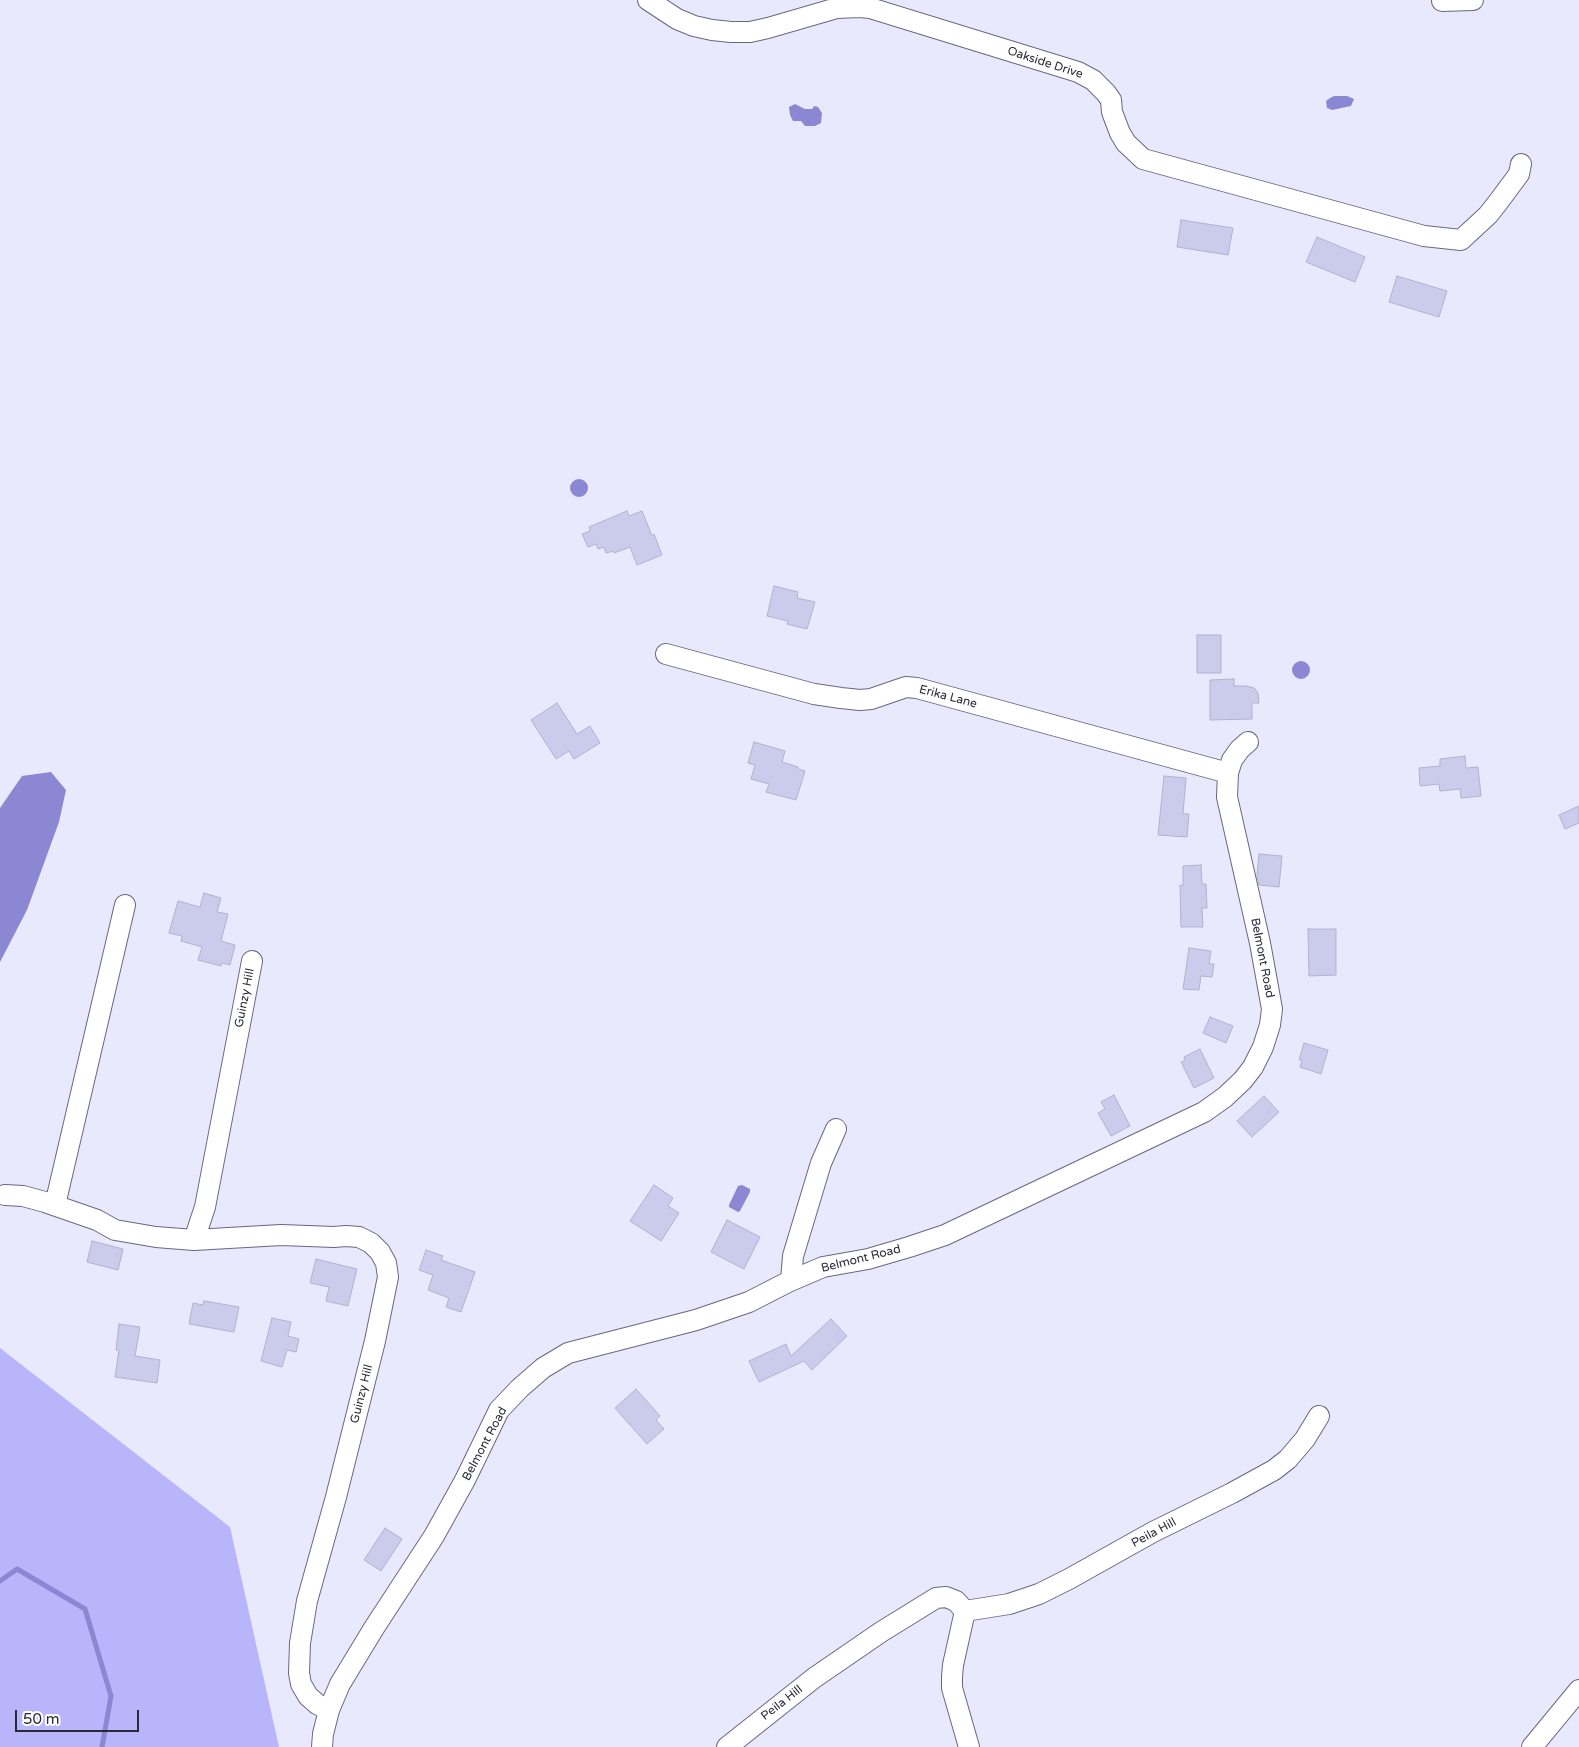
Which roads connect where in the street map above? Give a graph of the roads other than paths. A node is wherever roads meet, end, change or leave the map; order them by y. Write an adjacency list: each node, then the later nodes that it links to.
1 (648, 0): 4 (street, Oakside Drive)
2 (1473, 0): 3 (street)
3 (1442, 1)
4 (1520, 164)
5 (666, 654): 7 (street, Erika Lane)
6 (1248, 742): 7 (street, Belmont Road)
7 (1228, 772): 14 (street, Belmont Road)
8 (125, 905): 12 (street)
9 (252, 961): 13 (street, Guinzy Hill)
10 (836, 1128): 14 (street)
11 (5, 1195): 12 (street, Guinzy Hill)
12 (55, 1205): 13 (street, Guinzy Hill)
13 (194, 1240): 18 (street, Guinzy Hill)
14 (791, 1280): 18 (street, Belmont Road)
15 (1319, 1416): 16 (street, Peila Hill)
16 (965, 1611): 20 (street, Peila Hill); 21 (street)
17 (1579, 1690): 22 (street)
18 (329, 1710): 19 (street, Belmont Road)
19 (322, 1747)
20 (727, 1747)
21 (969, 1747)
22 (1532, 1747)

